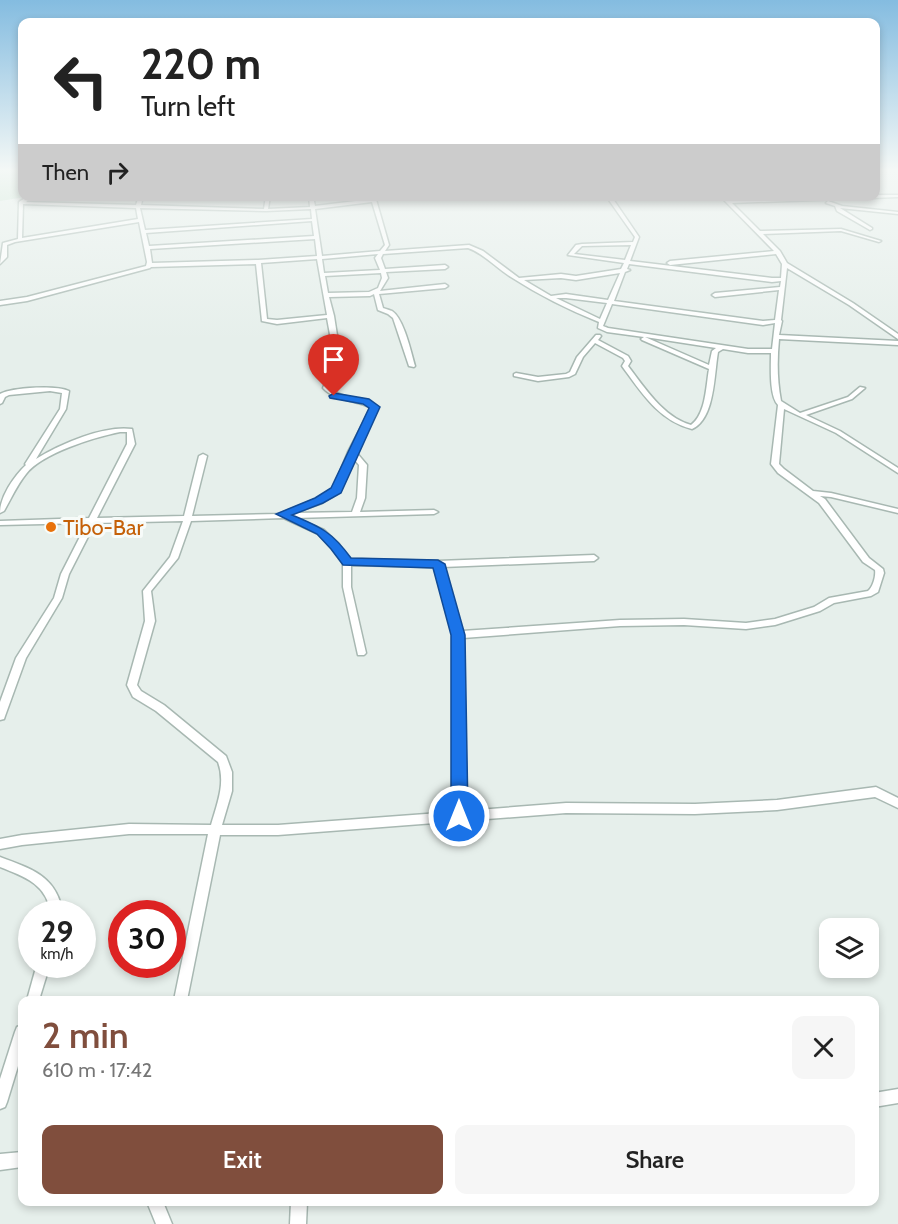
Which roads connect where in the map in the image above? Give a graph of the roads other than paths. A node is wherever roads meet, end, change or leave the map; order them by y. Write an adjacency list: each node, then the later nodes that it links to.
1 (20, 226): 14 (street)
2 (104, 226): 14 (street)
3 (142, 226): 11 (street)
4 (226, 226): 11 (street)
5 (314, 226): 13 (street)
6 (381, 226): 18 (street)
7 (630, 226): 16 (street)
8 (752, 226): 12 (street)
9 (867, 226): 10 (street)
10 (841, 230): 12 (street); 15 (street)
11 (143, 232): 17 (street)
12 (758, 233): 19 (street)
13 (316, 237): 17 (street); 20 (street)
14 (20, 240): 21 (street)
15 (879, 241)
16 (635, 243): 23 (street); 23 (street)
17 (147, 248): 25 (street)
18 (382, 252): 20 (street); 29 (street); 31 (street)
19 (778, 252): 24 (street); 26 (street)
20 (319, 256): 22 (street); 30 (street)
21 (0, 262)
22 (258, 262): 25 (street); 41 (street)
23 (628, 262): 26 (street); 28 (street)
24 (785, 264): 32 (street); 45 (street)
25 (150, 265): 39 (street)
26 (653, 265): 28 (street); 32 (street)
27 (445, 267): 29 (street)
28 (624, 270): 31 (street); 40 (street)
29 (381, 271): 30 (street); 35 (street)
30 (322, 275): 36 (street)
31 (520, 279): 38 (street)
32 (784, 279): 34 (street)
33 (445, 286): 35 (street)
34 (783, 288): 37 (street); 42 (street)
35 (376, 292): 36 (street); 51 (street)
36 (326, 295): 41 (street)
37 (715, 295)
38 (552, 297): 40 (street); 43 (street)
39 (2, 302)
40 (611, 302): 42 (street); 43 (street)
41 (331, 316): 58 (street)
42 (779, 321): 46 (street)
43 (603, 325): 44 (street); 47 (street)
44 (638, 335): 49 (street); 52 (street)
45 (898, 337)
46 (777, 338): 48 (street); 50 (street)
47 (595, 341): 52 (street); 53 (street)
48 (898, 343)
49 (722, 347): 50 (street); 52 (street)
50 (775, 351): 56 (street)
51 (412, 366)
52 (711, 368)
53 (516, 375)
54 (862, 388): 57 (street)
55 (0, 402): 60 (street)
56 (781, 406): 57 (street); 62 (street)
57 (800, 415): 61 (street)
58 (352, 452): 66 (street); 67 (street)
59 (203, 456): 68 (street)
60 (24, 471): 63 (street); 69 (street)
61 (898, 471)
62 (812, 493): 64 (street); 74 (street)
63 (0, 511)
64 (898, 511)
65 (434, 512): 67 (street)
66 (282, 514): 67 (street); 68 (street); 72 (street)
67 (355, 514)
68 (188, 517): 69 (street); 79 (street)
69 (93, 521): 70 (street); 76 (street)
70 (0, 523)
71 (594, 558): 73 (street)
72 (347, 562): 73 (street); 75 (street)
73 (438, 564): 74 (street)
74 (458, 635): 78 (street)
75 (361, 653)
76 (0, 716)
77 (898, 803): 78 (street)
78 (459, 816): 79 (street)
79 (215, 829): 80 (street); 85 (street)
80 (0, 844)
81 (0, 862): 82 (street)
82 (54, 900)
83 (40, 978): 84 (street)
84 (34, 996)
85 (182, 996)
86 (18, 1045): 89 (street)
87 (898, 1096): 88 (street)
88 (879, 1099)
89 (0, 1102)
90 (18, 1160): 91 (street)
91 (0, 1162)
92 (157, 1206): 94 (street)
93 (300, 1206): 95 (street)
94 (164, 1224)
95 (298, 1224)

